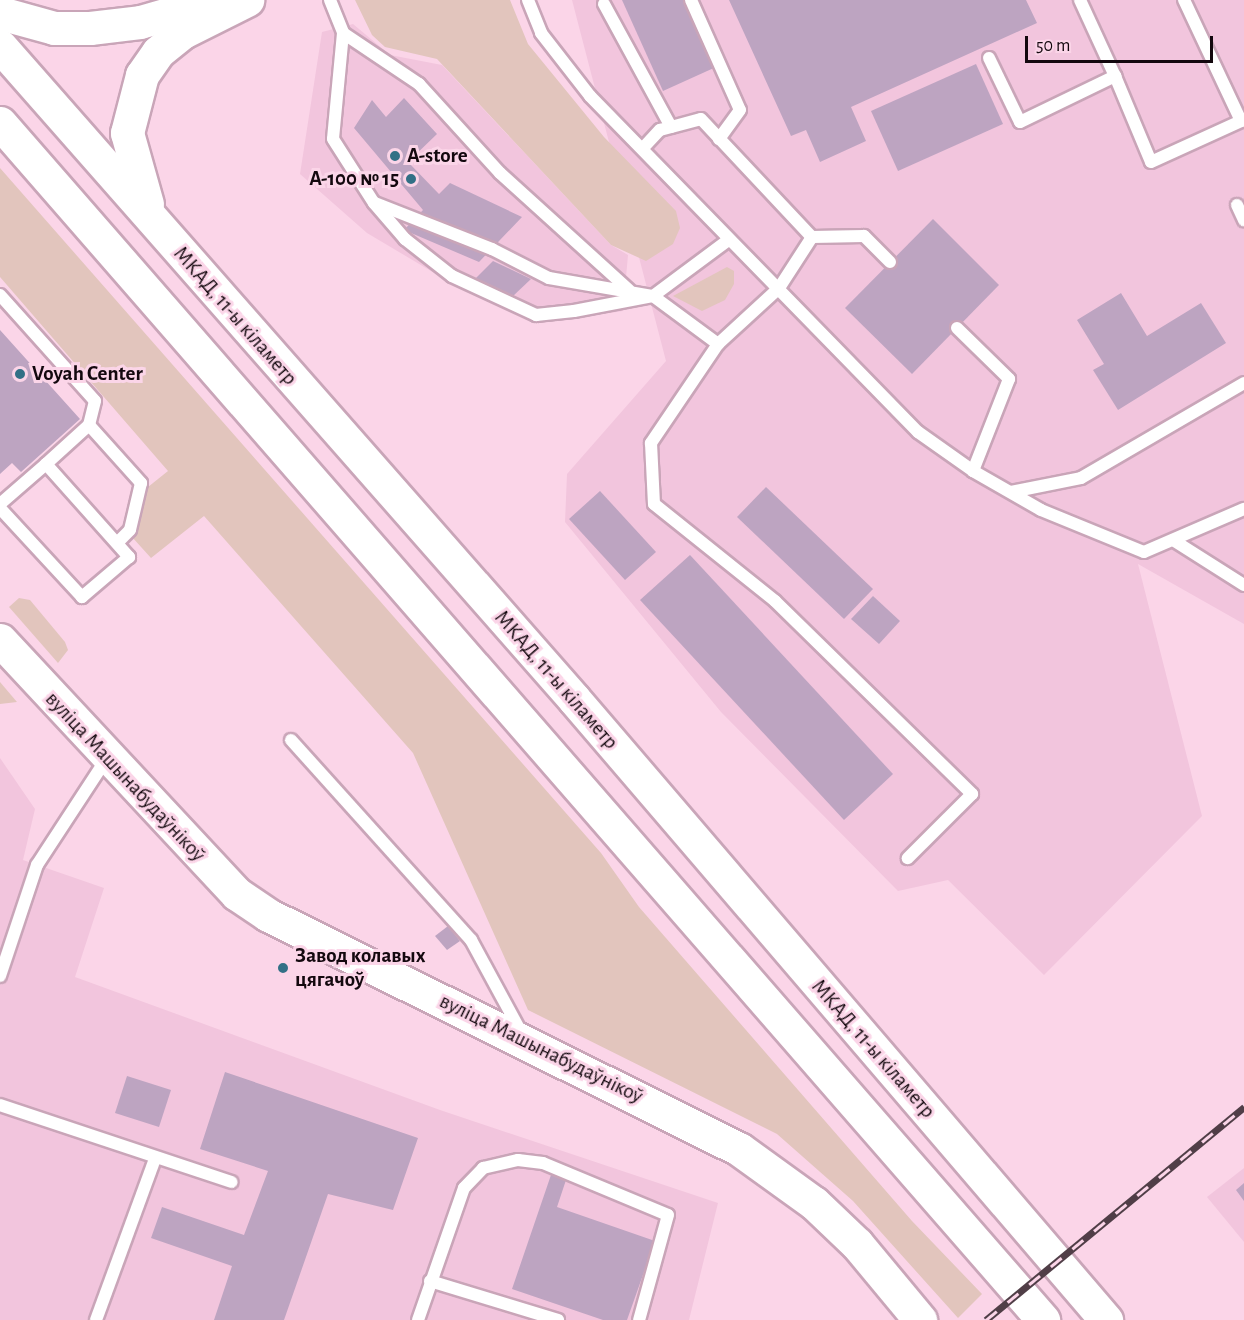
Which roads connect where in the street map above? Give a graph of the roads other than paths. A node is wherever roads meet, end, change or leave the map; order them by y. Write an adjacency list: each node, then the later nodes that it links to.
1 (215, 0): 9 (main road)
2 (247, 0): 22 (main road)
3 (330, 0): 10 (lane)
4 (528, 0): 18 (lane)
5 (692, 0): 17 (lane)
6 (1080, 0): 13 (lane)
7 (1184, 0): 14 (lane)
8 (604, 4): 16 (lane)
9 (0, 13)
10 (343, 33): 19 (lane); 27 (lane)
11 (0, 46): 22 (main road, МКАД, 11-ы кіламетр)
12 (989, 58): 13 (lane)
13 (1115, 76): 14 (lane)
14 (1243, 120)
15 (0, 123): 57 (main road)
16 (671, 127): 17 (lane); 18 (lane)
17 (719, 139): 23 (lane)
18 (643, 148): 24 (lane)
19 (374, 203): 27 (lane); 29 (lane)
20 (1237, 205): 21 (lane)
21 (1244, 220)
22 (156, 226): 58 (main road, МКАД, 11-ы кіламетр)
23 (812, 237): 25 (lane); 26 (lane)
24 (727, 241): 26 (lane); 29 (lane)
25 (890, 262)
26 (779, 288): 31 (lane); 35 (lane)
27 (629, 290): 29 (lane)
28 (0, 295): 33 (lane)
29 (653, 296): 31 (lane)
30 (957, 328): 35 (lane)
31 (718, 344): 45 (lane)
32 (1244, 383): 36 (lane)
33 (89, 425): 34 (lane); 40 (lane)
34 (46, 464): 37 (lane); 40 (lane)
35 (973, 471): 36 (lane)
36 (1011, 492): 39 (lane)
37 (0, 506): 40 (lane)
38 (1244, 509): 39 (lane)
39 (1173, 540): 41 (lane)
40 (117, 543)
41 (1244, 585)
42 (0, 640): 44 (main road, вуліца Машынабудаўнікоў)
43 (291, 740): 47 (lane)
44 (106, 758): 46 (lane); 47 (main road, вуліца Машынабудаўнікоў)
45 (908, 858)
46 (0, 976)
47 (525, 1039): 56 (main road, вуліца Машынабудаўнікоў)
48 (0, 1105): 49 (lane)
49 (154, 1159): 50 (lane); 52 (lane)
50 (232, 1182)
51 (430, 1281): 53 (lane); 54 (lane); 55 (lane)
52 (96, 1320)
53 (417, 1320)
54 (558, 1320)
55 (639, 1320)
56 (920, 1320)
57 (1043, 1320)
58 (1106, 1320)

